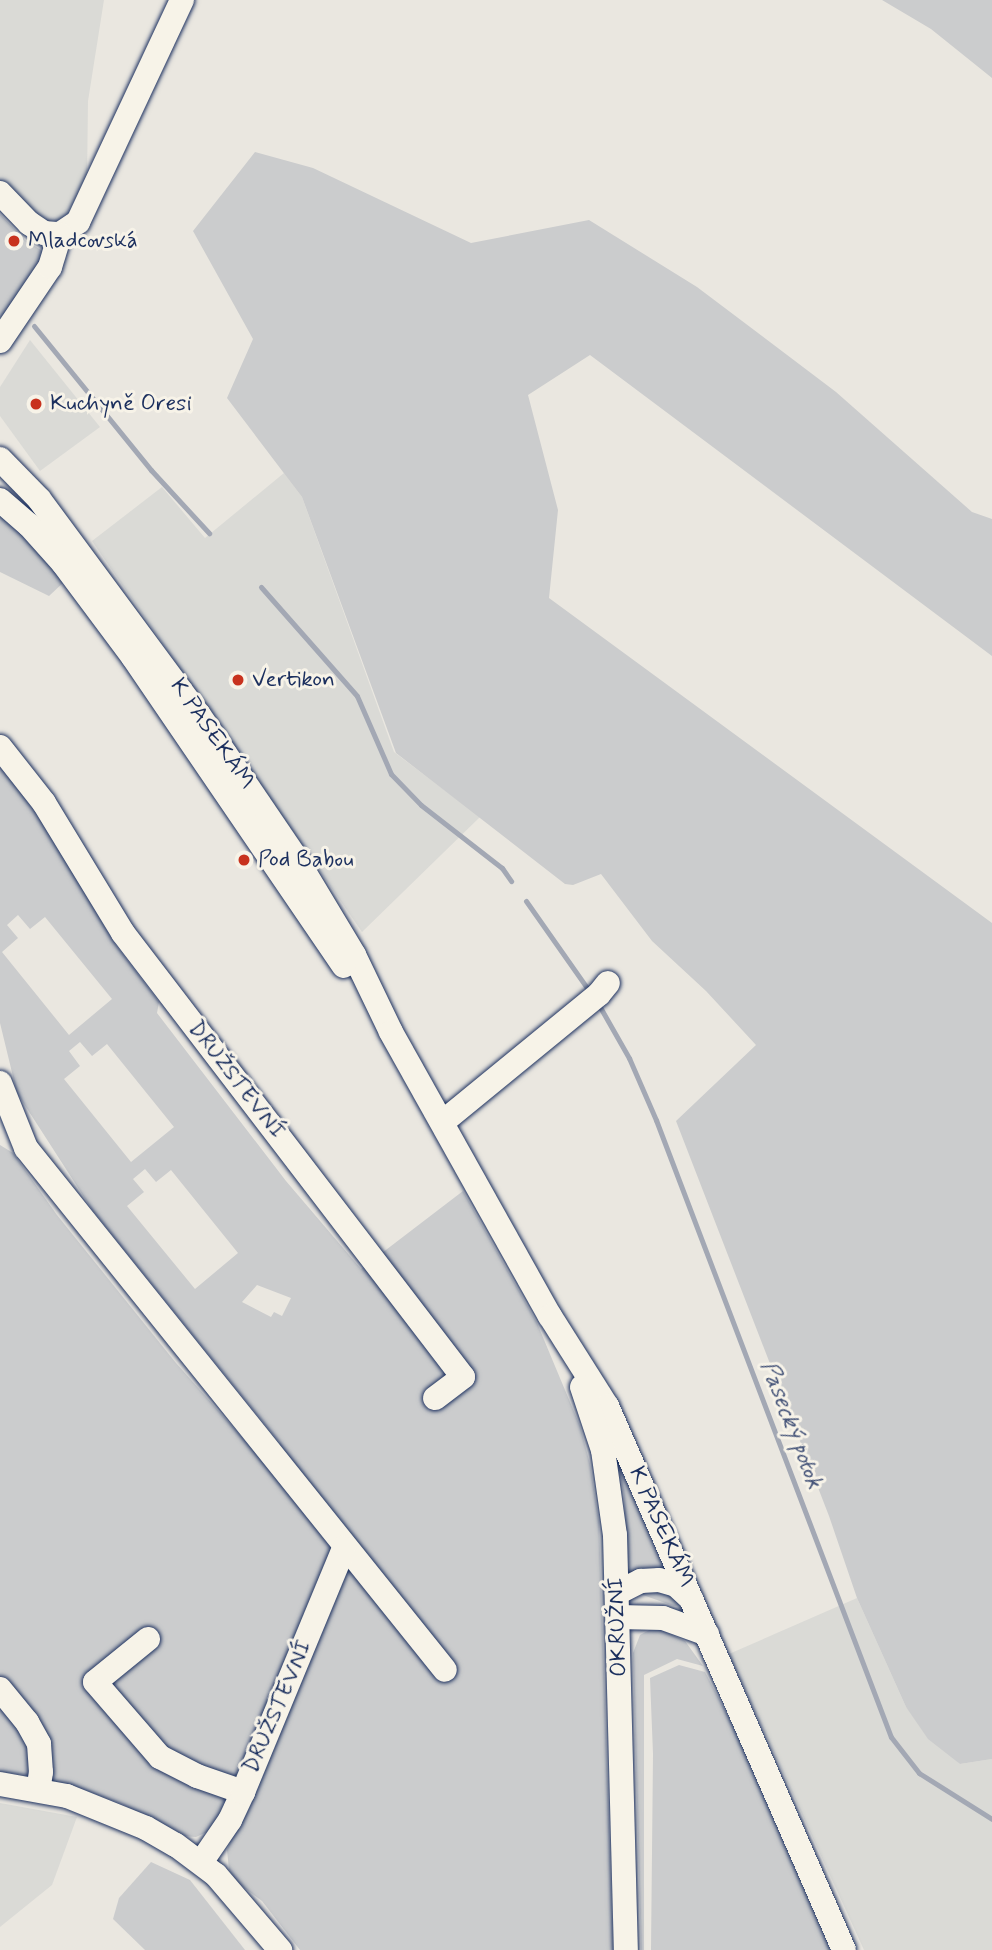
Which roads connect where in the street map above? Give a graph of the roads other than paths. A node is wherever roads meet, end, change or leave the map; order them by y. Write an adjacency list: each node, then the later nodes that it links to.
1 (182, 0): 3 (street)
2 (0, 193): 3 (street)
3 (60, 234): 4 (street)
4 (0, 341)
5 (0, 451): 7 (street)
6 (0, 459): 7 (street, K PASEKÁM)
7 (36, 495): 11 (street, K PASEKÁM)
8 (0, 500): 11 (street, K PASEKÁM)
9 (0, 747): 15 (street, DRUŽSTEVNÍ)
10 (608, 983): 13 (street)
11 (391, 1032): 13 (street, K PASEKÁM)
12 (1, 1092): 16 (street)
13 (444, 1121): 14 (street, K PASEKÁM)
14 (551, 1316): 17 (street, OKRUŽNÍ); 18 (street, K PASEKÁM)
15 (435, 1398)
16 (344, 1548): 22 (street); 26 (street, DRUŽSTEVNÍ)
17 (617, 1592): 18 (street); 19 (street, OKRUŽNÍ)
18 (693, 1600): 20 (street, K PASEKÁM)
19 (618, 1617): 20 (street); 29 (street, OKRUŽNÍ)
20 (707, 1634): 30 (street, K PASEKÁM)
21 (148, 1639): 26 (street)
22 (445, 1670)
23 (0, 1689): 25 (street)
24 (0, 1784): 25 (street)
25 (38, 1790): 27 (street)
26 (243, 1793): 27 (street, DRUŽSTEVNÍ)
27 (202, 1861): 28 (street)
28 (280, 1950)
29 (626, 1950)
30 (844, 1950)

